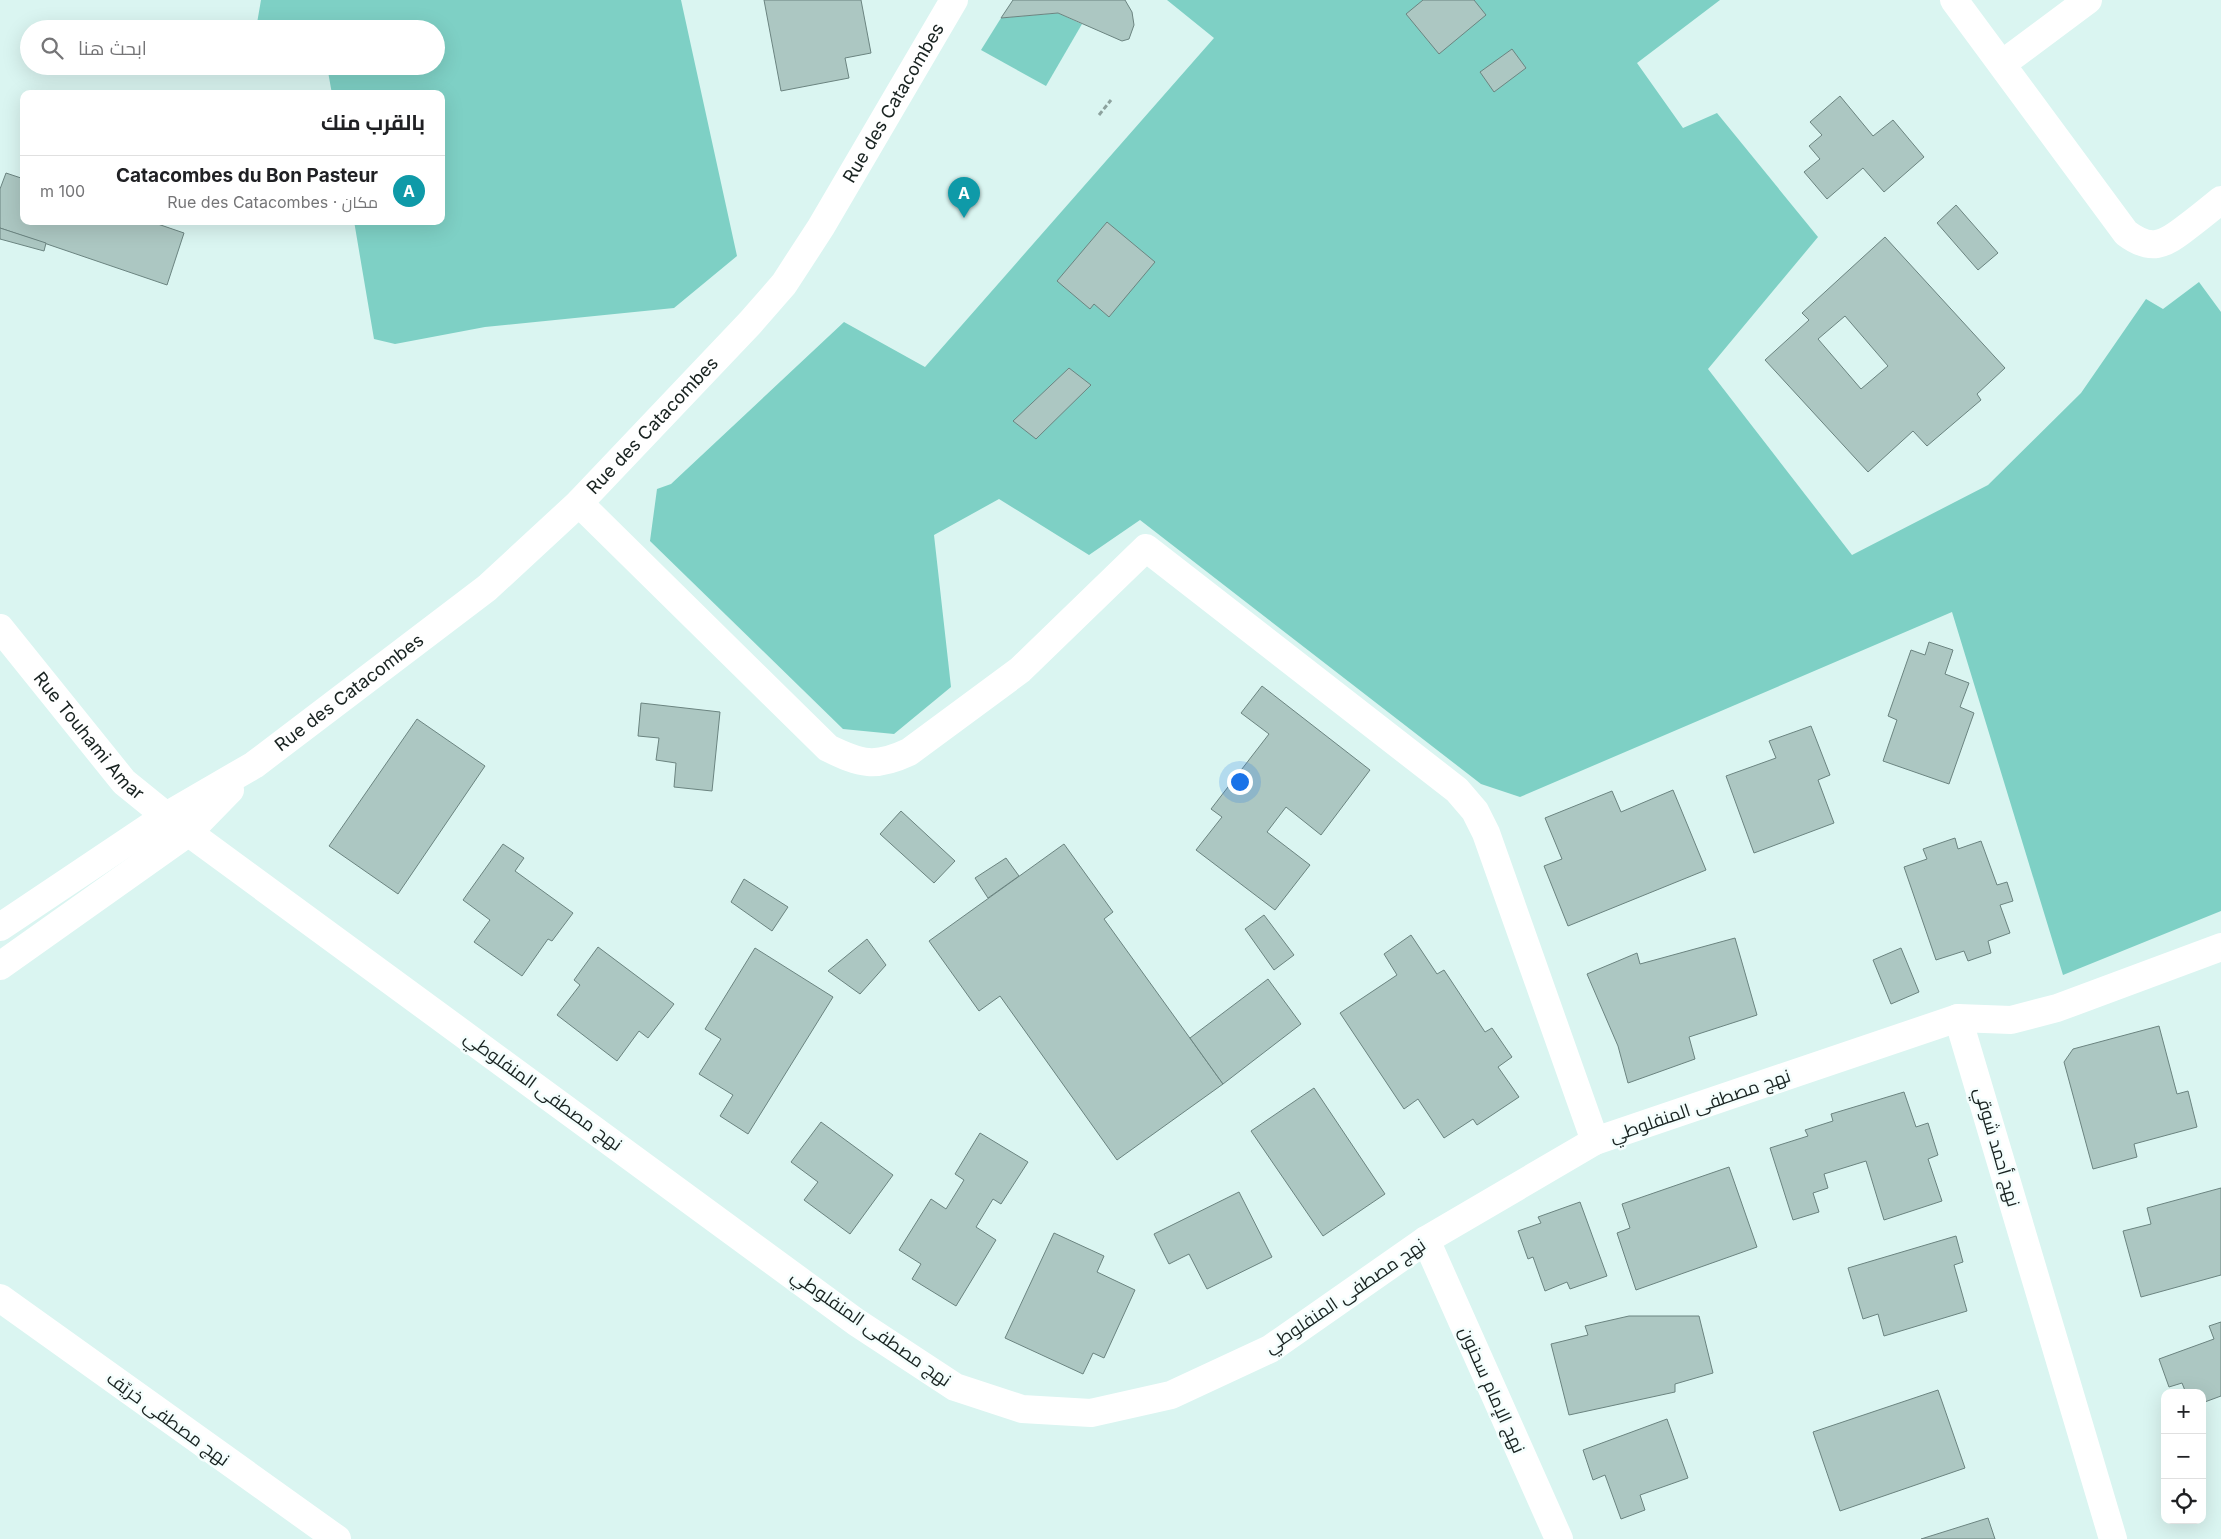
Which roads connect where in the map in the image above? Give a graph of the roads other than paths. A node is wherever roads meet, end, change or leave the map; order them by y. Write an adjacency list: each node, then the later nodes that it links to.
1 (954, 0): 4 (street, Rue des Catacombes)
2 (1954, 0): 5 (street)
3 (2088, 0): 5 (street)
4 (940, 13): 7 (street, Rue des Catacombes)
5 (2002, 64): 6 (street)
6 (2221, 200)
7 (579, 503): 9 (street, Rue des Catacombes); 16 (street)
8 (0, 628): 10 (street, Rue Touhami Amar)
9 (254, 765): 10 (street, Rue des Catacombes); 11 (street, Rue des Catacombes)
10 (166, 816): 11 (street, Rue Touhami Amar); 12 (street, Rue des Catacombes)
11 (189, 832): 14 (street, Rue des Catacombes); 17 (street, نهج مصطفى المنفلوطي)
12 (0, 928)
13 (2221, 947): 15 (street)
14 (0, 966)
15 (1958, 1018): 16 (street, نهج مصطفى المنفلوطي); 21 (street, نهج أحمد شوقي)
16 (1595, 1141): 17 (street, نهج مصطفى المنفلوطي)
17 (1426, 1240): 20 (street, نهج الإمام سحنون)
18 (0, 1298): 19 (street, نهج مصطفى خريّف)
19 (336, 1539)
20 (1559, 1539)
21 (2113, 1539)

